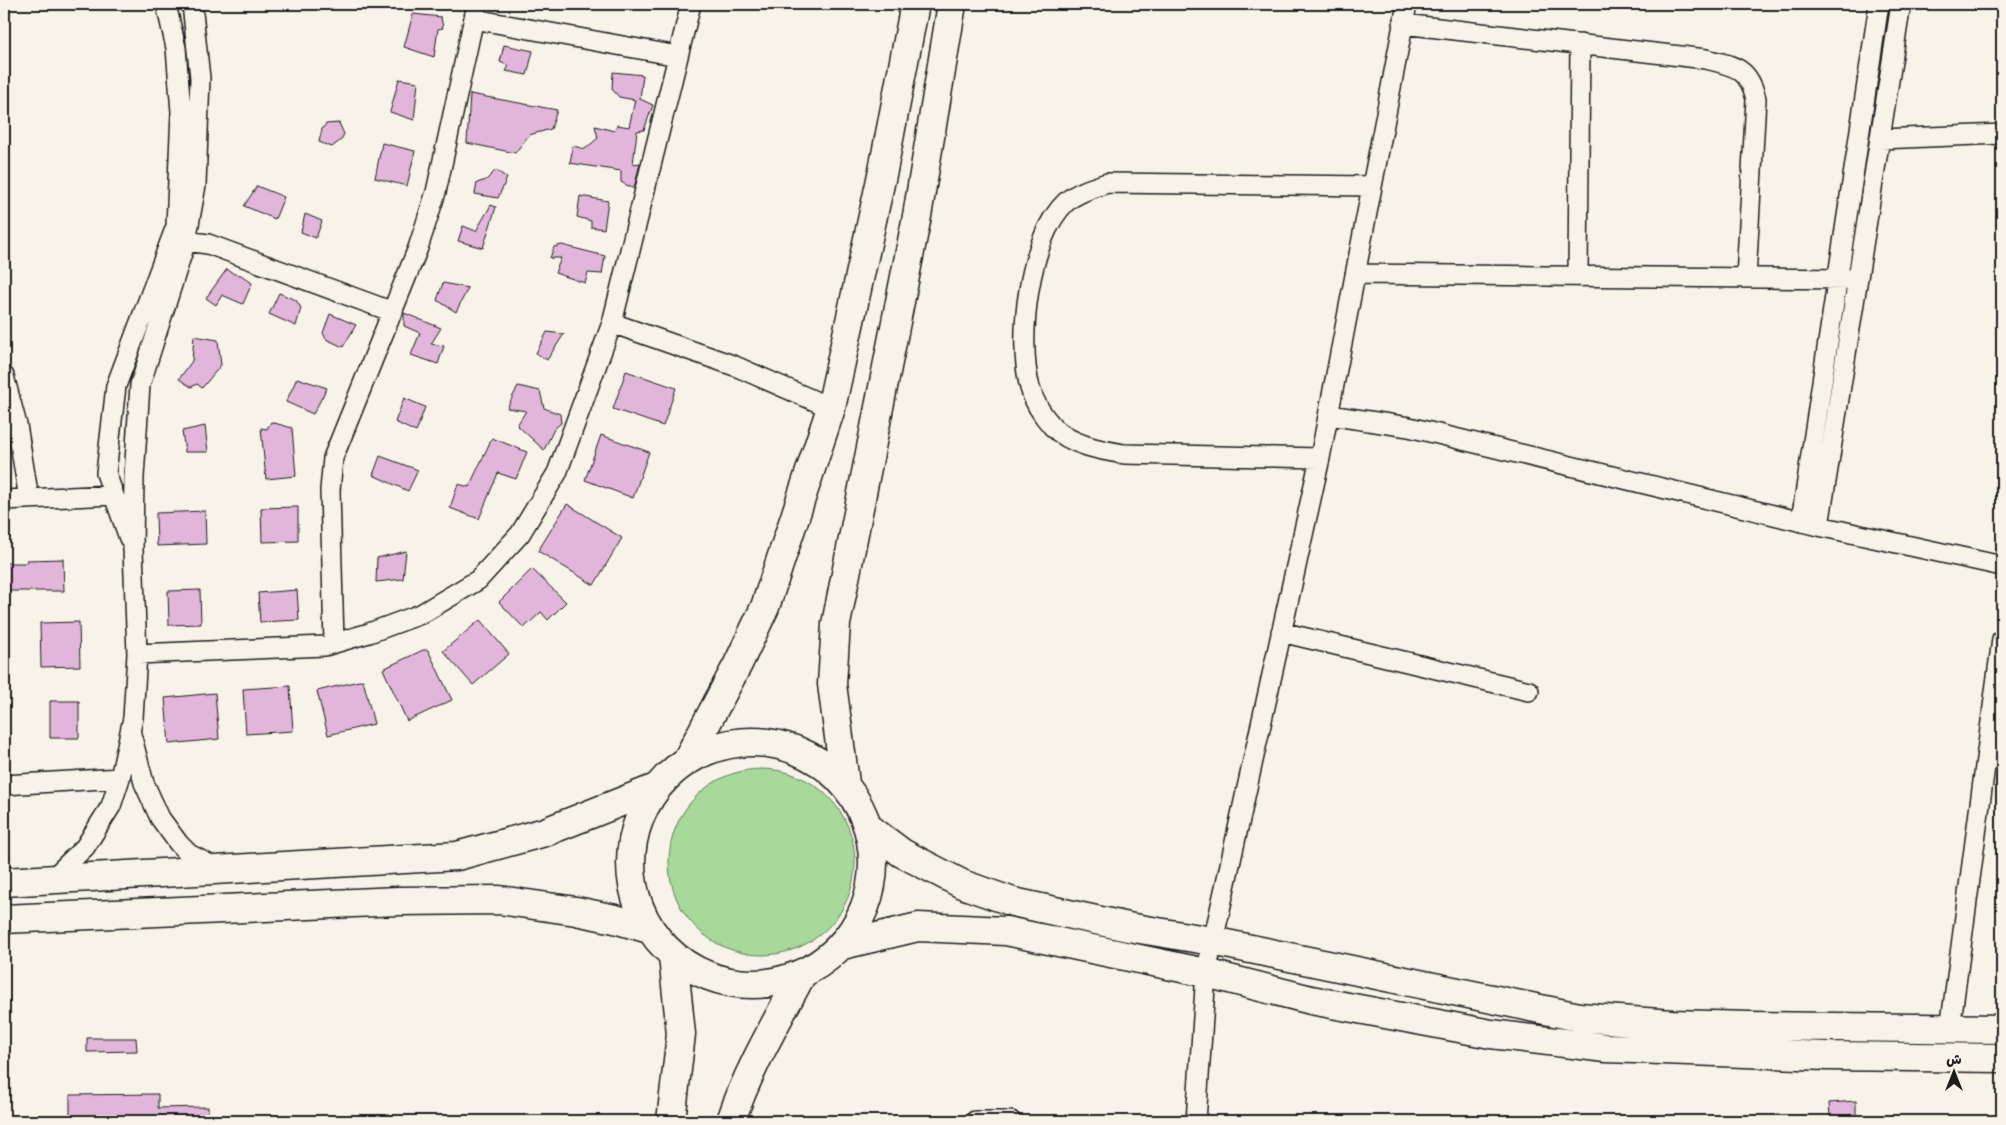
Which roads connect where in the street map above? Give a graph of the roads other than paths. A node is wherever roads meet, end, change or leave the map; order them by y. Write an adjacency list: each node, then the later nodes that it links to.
1 (166, 4): 28 (street)
2 (192, 4): 16 (street)
3 (691, 4): 12 (street)
4 (916, 4): 25 (main road)
5 (952, 4): 42 (main road)
6 (1407, 4): 10 (street)
7 (1879, 4): 20 (street)
8 (1901, 4): 14 (street)
9 (476, 11): 12 (street); 22 (street)
10 (1404, 24): 11 (street); 15 (street)
11 (1580, 44): 18 (street); 19 (street)
12 (678, 56): 23 (street)
13 (2002, 134): 14 (street)
14 (1880, 139): 21 (street)
15 (1372, 186): 17 (street); 27 (street)
16 (186, 241): 22 (street); 32 (street)
17 (1355, 274): 18 (street); 26 (street)
18 (1578, 276): 19 (street)
19 (1746, 278): 20 (street)
20 (1838, 278): 21 (street); 31 (street)
21 (1858, 279): 31 (street)
22 (393, 312): 36 (street)
23 (612, 323): 25 (street); 36 (street)
24 (4, 376): 29 (street)
25 (831, 408): 40 (main road)
26 (1328, 414): 27 (street); 31 (street)
27 (1320, 458): 34 (street)
28 (113, 495): 29 (street); 32 (street)
29 (29, 499): 30 (street)
30 (4, 500)
31 (1810, 524): 33 (street)
32 (133, 549): 37 (street)
33 (2002, 566)
34 (1281, 632): 38 (street); 51 (street)
35 (2002, 639): 56 (street)
36 (334, 643): 37 (street)
37 (137, 654): 39 (street)
38 (1529, 691)
39 (130, 730): 41 (street); 46 (street)
40 (687, 760): 42 (main road); 44 (main road)
41 (120, 778): 43 (street); 47 (street)
42 (845, 783): 45 (main road)
43 (4, 785)
44 (656, 788): 46 (main road); 50 (main road)
45 (870, 829): 51 (main road); 52 (main road)
46 (218, 869): 47 (main road)
47 (52, 879): 48 (main road)
48 (4, 882)
49 (4, 919): 50 (main road)
50 (646, 928): 53 (main road)
51 (1212, 942): 54 (street); 56 (main road)
52 (843, 945): 54 (main road); 55 (main road)
53 (673, 956): 55 (main road); 59 (main road)
54 (1206, 973): 58 (main road); 63 (street)
55 (801, 976): 60 (main road)
56 (1950, 1028): 57 (main road)
57 (2002, 1029)
58 (2002, 1058)
59 (671, 1121)
60 (731, 1121)
61 (975, 1121): 62 (street)
62 (1011, 1121)
63 (1196, 1121)

